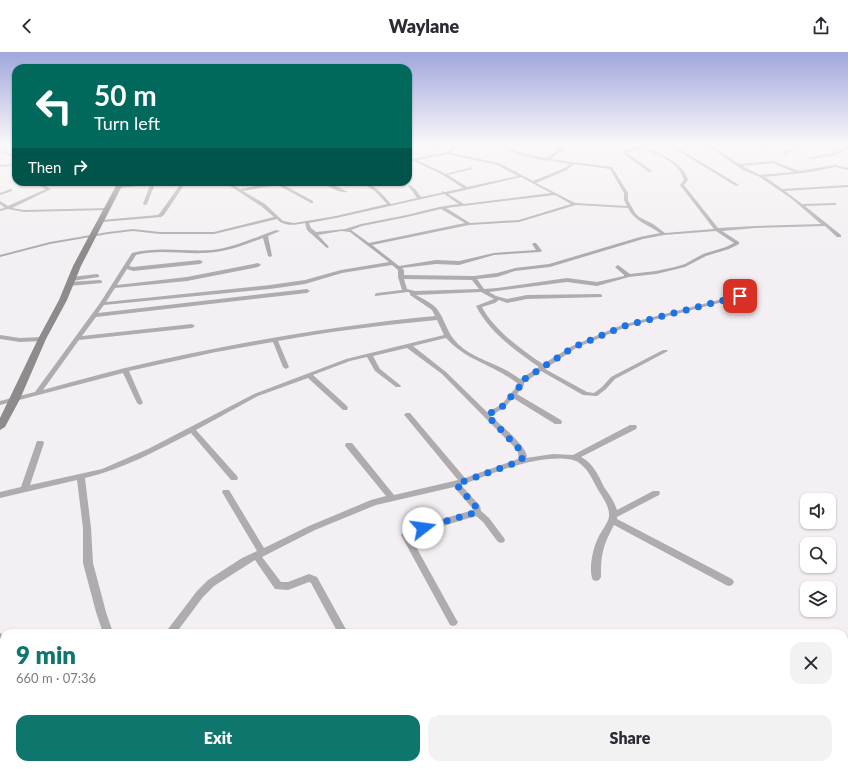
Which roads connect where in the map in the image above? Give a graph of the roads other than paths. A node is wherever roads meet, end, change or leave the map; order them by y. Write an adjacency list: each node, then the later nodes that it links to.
1 (449, 177): 22 (street)
2 (515, 177): 22 (street)
3 (525, 177): 9 (street)
4 (545, 177): 9 (street)
5 (617, 177): 39 (street)
6 (686, 177): 49 (street)
7 (726, 177): 10 (street)
8 (762, 177): 25 (street)
9 (534, 182): 29 (street)
10 (737, 184)
11 (43, 186): 40 (street)
12 (120, 186): 42 (street)
13 (153, 186): 33 (street)
14 (181, 186): 45 (street)
15 (233, 186): 24 (street)
16 (262, 186): 24 (street)
17 (283, 186): 32 (street)
18 (331, 186): 26 (street)
19 (369, 186): 34 (street)
20 (412, 186): 30 (street)
21 (848, 186): 25 (street)
22 (466, 188): 27 (street)
23 (10, 190): 28 (street)
24 (240, 190): 44 (street)
25 (781, 190): 38 (street)
26 (346, 192)
27 (442, 192): 30 (street); 37 (street)
28 (0, 194)
29 (556, 194): 35 (street); 37 (street)
30 (419, 198): 34 (street)
31 (0, 202): 40 (street)
32 (312, 202)
33 (144, 204)
34 (389, 204): 46 (street)
35 (576, 204): 39 (street); 47 (street)
36 (835, 204): 38 (street)
37 (463, 205): 41 (street)
38 (801, 205): 48 (street)
39 (628, 207): 53 (street)
40 (8, 208): 42 (street); 43 (street)
41 (442, 208): 47 (street); 50 (street)
42 (108, 209): 45 (street)
43 (0, 210)
44 (277, 218): 46 (street); 54 (street)
45 (102, 221): 54 (street)
46 (307, 222): 52 (street)
47 (469, 224): 57 (street)
48 (825, 225): 49 (street); 56 (street)
49 (716, 229): 53 (street); 69 (street)
50 (346, 230): 52 (street); 57 (street)
51 (278, 231): 55 (street)
52 (315, 234): 59 (street)
53 (664, 234): 71 (street)
54 (93, 235): 60 (street); 72 (street)
55 (265, 235): 61 (street); 67 (street)
56 (839, 236)
57 (369, 244): 63 (street)
58 (534, 244): 65 (street)
59 (327, 247)
60 (0, 256)
61 (270, 256)
62 (200, 262): 67 (street)
63 (393, 263): 65 (street); 82 (street)
64 (258, 265): 74 (street)
65 (399, 267): 70 (street)
66 (618, 267): 69 (street)
67 (125, 268): 74 (street)
68 (97, 276): 72 (street)
69 (628, 276): 76 (street)
70 (401, 277): 71 (street); 77 (street)
71 (474, 278): 76 (street)
72 (70, 282): 73 (street); 89 (street)
73 (100, 282)
74 (112, 287): 82 (street)
75 (307, 290): 83 (street)
76 (483, 291): 77 (street); 81 (street)
77 (408, 292): 78 (street); 84 (street)
78 (378, 295)
79 (600, 296): 81 (street)
80 (740, 296): 95 (street)
81 (498, 299): 95 (street)
82 (102, 304): 83 (street)
83 (94, 314): 88 (street)
84 (439, 318): 86 (street); 90 (street)
85 (192, 326): 88 (street)
86 (447, 336): 91 (street); 98 (street)
87 (0, 337): 89 (street)
88 (77, 338): 100 (street)
89 (42, 339): 102 (street)
90 (275, 340): 94 (street); 96 (street)
91 (409, 346): 93 (street); 107 (street)
92 (665, 351): 95 (street)
93 (369, 355): 97 (street); 99 (street)
94 (286, 367)
95 (542, 368): 98 (street)
96 (124, 370): 100 (street); 103 (street)
97 (309, 375): 105 (street); 111 (street)
98 (520, 382): 101 (street)
99 (398, 386)
100 (38, 392): 102 (street)
101 (513, 395): 107 (street); 108 (street)
102 (15, 399): 104 (street); 110 (street)
103 (140, 402)
104 (0, 403)
105 (345, 408)
106 (408, 415): 118 (street)
107 (487, 415): 115 (street)
108 (558, 422)
109 (633, 427): 114 (street)
110 (0, 428)
111 (192, 430): 116 (street); 117 (street)
112 (40, 443): 119 (street)
113 (349, 445): 123 (street)
114 (575, 457): 115 (street); 125 (street)
115 (521, 461): 118 (street)
116 (81, 477): 119 (street); 131 (street)
117 (234, 478)
118 (460, 483): 123 (street); 124 (street)
119 (24, 490): 122 (street)
120 (226, 492): 127 (street)
121 (656, 493): 125 (street)
122 (0, 495)
123 (391, 497): 127 (street)
124 (477, 512): 126 (street); 130 (street)
125 (612, 518): 128 (street); 129 (street)
126 (501, 540)
127 (260, 554): 132 (street); 133 (street)
128 (596, 578)
129 (729, 582)
130 (453, 622)
131 (107, 629)
132 (173, 629)
133 (341, 629)

